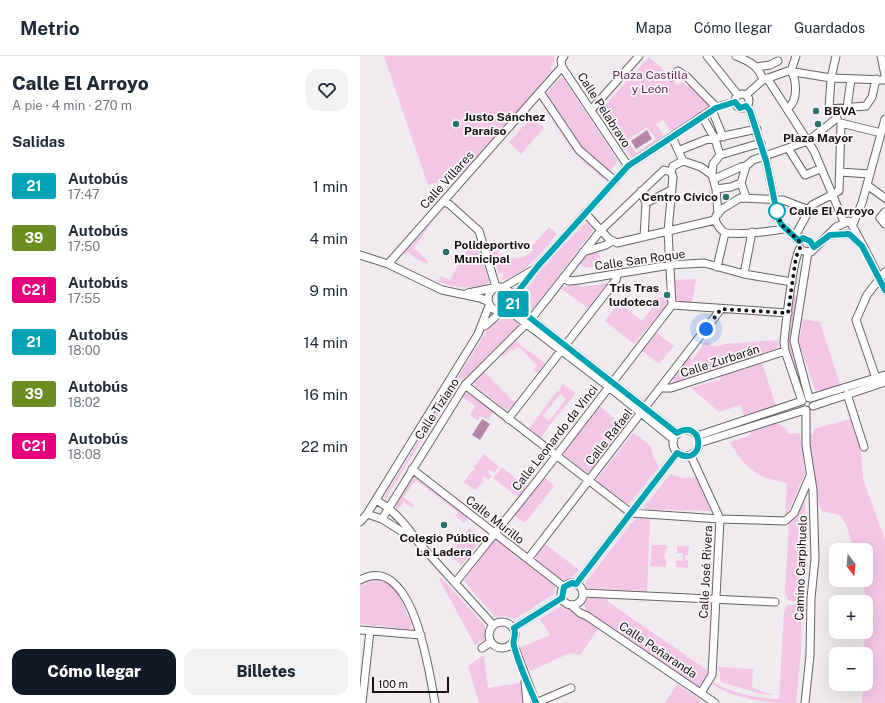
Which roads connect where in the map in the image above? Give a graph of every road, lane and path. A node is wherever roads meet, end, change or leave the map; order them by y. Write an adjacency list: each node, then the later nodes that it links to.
1 (564, 56): 9 (street)
2 (706, 56): 22 (street)
3 (736, 56): 10 (street)
4 (796, 56): 11 (street)
5 (836, 56): 15 (street)
6 (881, 56): 13 (street)
7 (636, 57): 29 (street)
8 (778, 59): 10 (street); 12 (street)
9 (562, 67): 20 (street, Calle Villares); 29 (street, Calle Pelabravo)
10 (756, 67): 16 (street)
11 (791, 71): 12 (street); 15 (street); 25 (street)
12 (782, 72): 16 (street)
13 (885, 75)
14 (671, 77): 27 (street)
15 (831, 78): 17 (street); 28 (street)
16 (765, 79): 21 (street); 25 (street)
17 (851, 79): 18 (street); 26 (street)
18 (876, 79): 19 (street); 26 (street)
19 (885, 80)
20 (540, 92): 52 (street); 62 (street, Calle Villares)
21 (746, 94): 22 (street); 24 (street)
22 (738, 95): 23 (street)
23 (735, 102): 24 (street); 27 (street)
24 (746, 106): 33 (street)
25 (788, 108): 38 (street)
26 (847, 108): 28 (street)
27 (714, 109): 30 (street); 36 (street)
28 (831, 109): 32 (street)
29 (591, 110): 45 (street, Calle Pelabravo)
30 (702, 116): 35 (street); 37 (street)
31 (885, 119): 34 (street)
32 (839, 120): 34 (street); 38 (street); 49 (street)
33 (757, 129): 36 (street); 39 (street)
34 (881, 133): 50 (street)
35 (672, 137): 41 (street); 45 (street)
36 (723, 137): 37 (street)
37 (715, 139): 41 (street); 42 (street)
38 (808, 141): 40 (street); 47 (street)
39 (761, 142): 42 (street); 43 (street)
40 (788, 148): 43 (street); 47 (street)
41 (680, 150): 44 (street)
42 (720, 155): 51 (street)
43 (765, 156): 46 (street); 61 (street)
44 (683, 161): 48 (street, Calle Tiziano); 51 (street)
45 (628, 166): 52 (street)
46 (746, 166): 51 (street); 53 (street)
47 (820, 169): 58 (street)
48 (667, 171): 56 (street); 57 (street, Calle Tiziano)
49 (840, 172): 50 (street); 58 (street)
50 (870, 174): 54 (street)
51 (713, 177): 55 (street)
52 (615, 181): 65 (street)
53 (742, 183): 55 (street); 59 (street)
54 (867, 185): 60 (street); 67 (street)
55 (716, 189): 66 (street)
56 (671, 190): 63 (street); 70 (street)
57 (641, 191): 63 (street); 69 (street, Calle Tiziano)
58 (833, 196): 64 (street); 67 (street)
59 (743, 198): 61 (street); 66 (street)
60 (885, 198)
61 (774, 199): 64 (street); 68 (street)
62 (443, 202): 82 (street, Calle Villares); 93 (street)
63 (646, 203): 75 (street)
64 (809, 210): 77 (street)
65 (585, 213): 69 (street); 84 (street)
66 (716, 217): 70 (street); 72 (street)
67 (848, 224): 73 (street); 73 (street); 74 (street); 78 (street)
68 (786, 228): 71 (street); 77 (street)
69 (601, 230): 76 (street); 80 (street, Calle Tiziano)
70 (668, 231): 75 (street); 83 (street)
71 (752, 232): 72 (street); 88 (street)
72 (725, 233): 85 (street)
73 (846, 234): 74 (street); 78 (street)
74 (830, 235): 79 (street)
75 (644, 237): 76 (street)
76 (612, 241): 80 (street)
77 (798, 242): 79 (street); 79 (street); 91 (street)
78 (862, 246): 90 (street)
79 (811, 249): 112 (street)
80 (583, 252): 89 (street, Calle Tiziano)
81 (360, 255): 82 (street)
82 (388, 264): 95 (street)
83 (670, 265): 85 (street, Calle San Roque); 87 (street, Calle San Roque); 98 (street)
84 (538, 266): 92 (street); 97 (street)
85 (717, 267): 88 (street, Calle San Roque)
86 (885, 272): 90 (street)
87 (617, 274): 89 (street, Calle San Roque); 103 (street)
88 (744, 274): 91 (street, Calle San Roque)
89 (563, 278): 101 (street, Calle Tiziano)
90 (879, 279): 94 (street); 106 (street)
91 (792, 282): 100 (street)
92 (504, 287): 93 (street); 97 (street)
93 (494, 288): 95 (street); 96 (street)
94 (885, 290)
95 (465, 294): 96 (street)
96 (488, 303): 97 (street); 102 (street)
97 (508, 305): 101 (street); 102 (street)
98 (672, 305): 99 (street); 108 (street, Calle Leonardo da Vinci)
99 (721, 309): 100 (street); 110 (street, Calle Rafael)
100 (788, 313): 104 (street)
101 (529, 321): 103 (street); 109 (street, Calle Tiziano)
102 (478, 334): 127 (street)
103 (563, 348): 108 (street); 117 (street)
104 (785, 351): 110 (street, Calle Zurbarán); 113 (street)
105 (885, 375): 106 (street)
106 (876, 378): 112 (street)
107 (885, 382): 111 (street)
108 (611, 384): 115 (street); 122 (street, Calle Leonardo da Vinci)
109 (465, 385): 117 (street); 124 (street, Calle Tiziano)
110 (661, 388): 115 (street, Calle Rafael)
111 (847, 394): 114 (street); 120 (street)
112 (810, 398): 113 (street); 114 (street)
113 (802, 401): 116 (street); 119 (street)
114 (813, 406): 116 (street)
115 (643, 410): 118 (street); 126 (street, Calle Rafael)
116 (805, 410): 119 (street); 125 (street, Camino Carpihuelo)
117 (508, 419): 122 (street)
118 (675, 436): 119 (street); 121 (street)
119 (698, 439): 123 (street)
120 (864, 447)
121 (677, 453): 123 (street); 129 (street)
122 (555, 456): 126 (street); 134 (street, Calle Leonardo da Vinci)
123 (691, 456): 132 (street, Calle José Rivera)
124 (412, 469): 128 (street, Calle Tiziano); 134 (street, Calle Murillo)
125 (810, 476): 132 (street); 164 (street, Camino Carpihuelo)
126 (589, 482): 129 (street); 136 (street, Calle Rafael)
127 (376, 500): 128 (street); 130 (street)
128 (389, 507): 131 (street, Calle Tiziano); 135 (street)
129 (631, 513): 132 (street); 139 (street)
130 (367, 514): 131 (street); 133 (street)
131 (382, 519): 135 (street)
132 (720, 519): 143 (street, Calle José Rivera)
133 (360, 522)
134 (495, 534): 136 (street, Calle Murillo); 138 (street, Calle Leonardo da Vinci)
135 (418, 542): 138 (street)
136 (528, 559): 140 (street, Calle Murillo)
137 (360, 580): 152 (street)
138 (455, 583): 148 (street)
139 (576, 584): 140 (street); 141 (street)
140 (564, 587): 142 (street)
141 (583, 593): 143 (street); 144 (street)
142 (562, 598): 146 (street); 149 (street)
143 (716, 598): 145 (street); 158 (street, Calle José Rivera)
144 (580, 602): 146 (street); 147 (street, Calle Peñaranda)
145 (775, 602)
146 (571, 605): 147 (street, Calle Peñaranda)
147 (588, 616): 158 (street, Calle Peñaranda)
148 (493, 625): 149 (street); 153 (street)
149 (514, 628): 154 (street)
150 (360, 630): 151 (street)
151 (370, 631): 152 (street); 159 (street)
152 (421, 635): 160 (street)
153 (491, 642): 154 (street); 155 (street)
154 (510, 646): 156 (street)
155 (482, 648)
156 (524, 676): 161 (street); 162 (street)
157 (571, 688): 162 (street)
158 (701, 693): 163 (street, Calle Peñaranda)
159 (362, 703)
160 (436, 703)
161 (527, 703)
162 (536, 703)
163 (716, 703)
164 (805, 703)

